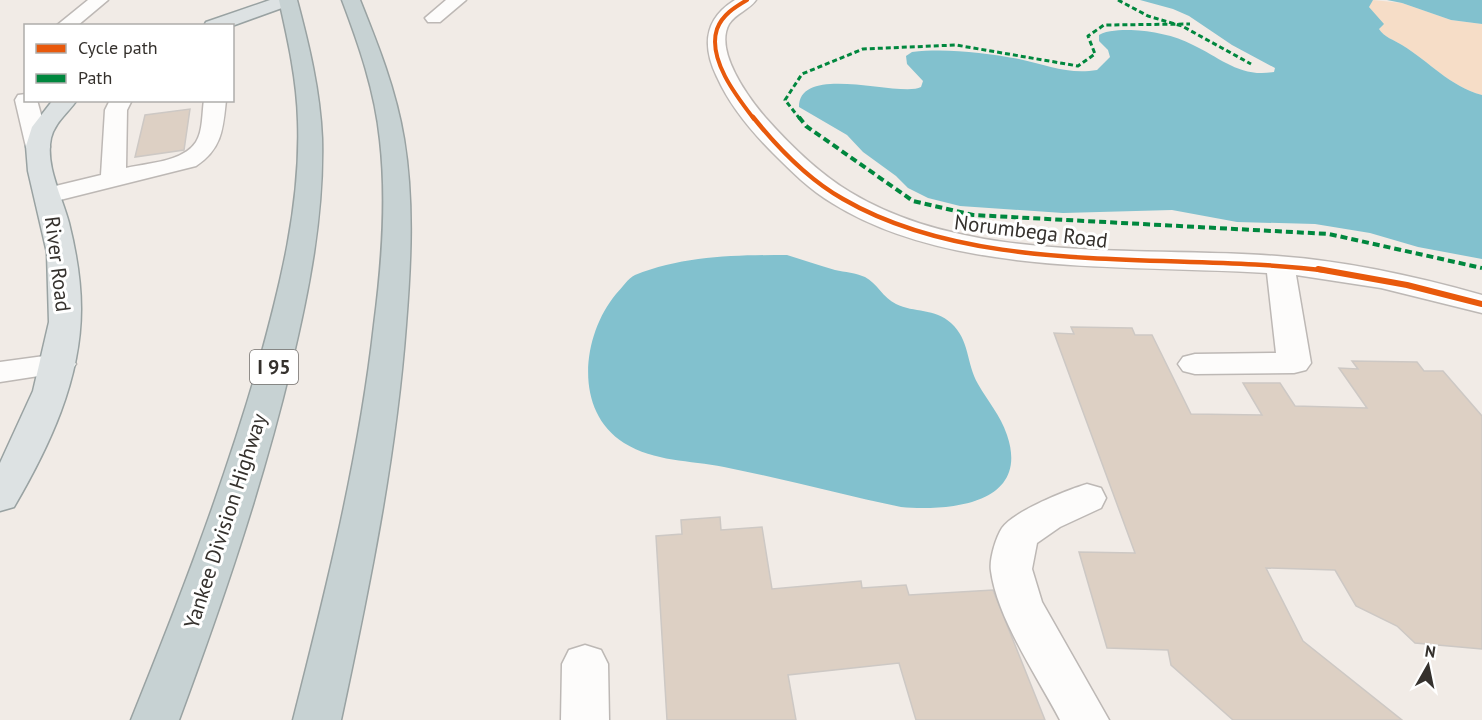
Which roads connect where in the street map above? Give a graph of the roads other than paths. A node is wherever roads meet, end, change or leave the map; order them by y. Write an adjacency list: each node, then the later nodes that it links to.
1 (99, 0): 7 (street)
2 (287, 0): 8 (main road); 24 (highway, Yankee Division Highway / I 95)
3 (351, 0): 25 (highway)
4 (457, 0): 6 (street)
5 (747, 0): 16 (street, Norumbega Road)
6 (434, 18)
7 (68, 24)
8 (219, 24)
9 (27, 102): 13 (street)
10 (64, 102): 13 (main road)
11 (120, 102): 14 (street)
12 (215, 102): 14 (street)
13 (38, 147): 15 (main road, River Road)
14 (113, 179): 15 (street)
15 (48, 195): 18 (main road, River Road)
16 (1280, 265): 17 (street, Norumbega Road); 19 (street)
17 (1482, 304)
18 (59, 364): 20 (street); 21 (main road, River Road)
19 (1195, 364)
20 (0, 372)
21 (0, 497)
22 (1087, 498): 27 (street)
23 (585, 664): 26 (street)
24 (155, 720)
25 (317, 720)
26 (585, 720)
27 (1085, 720)

